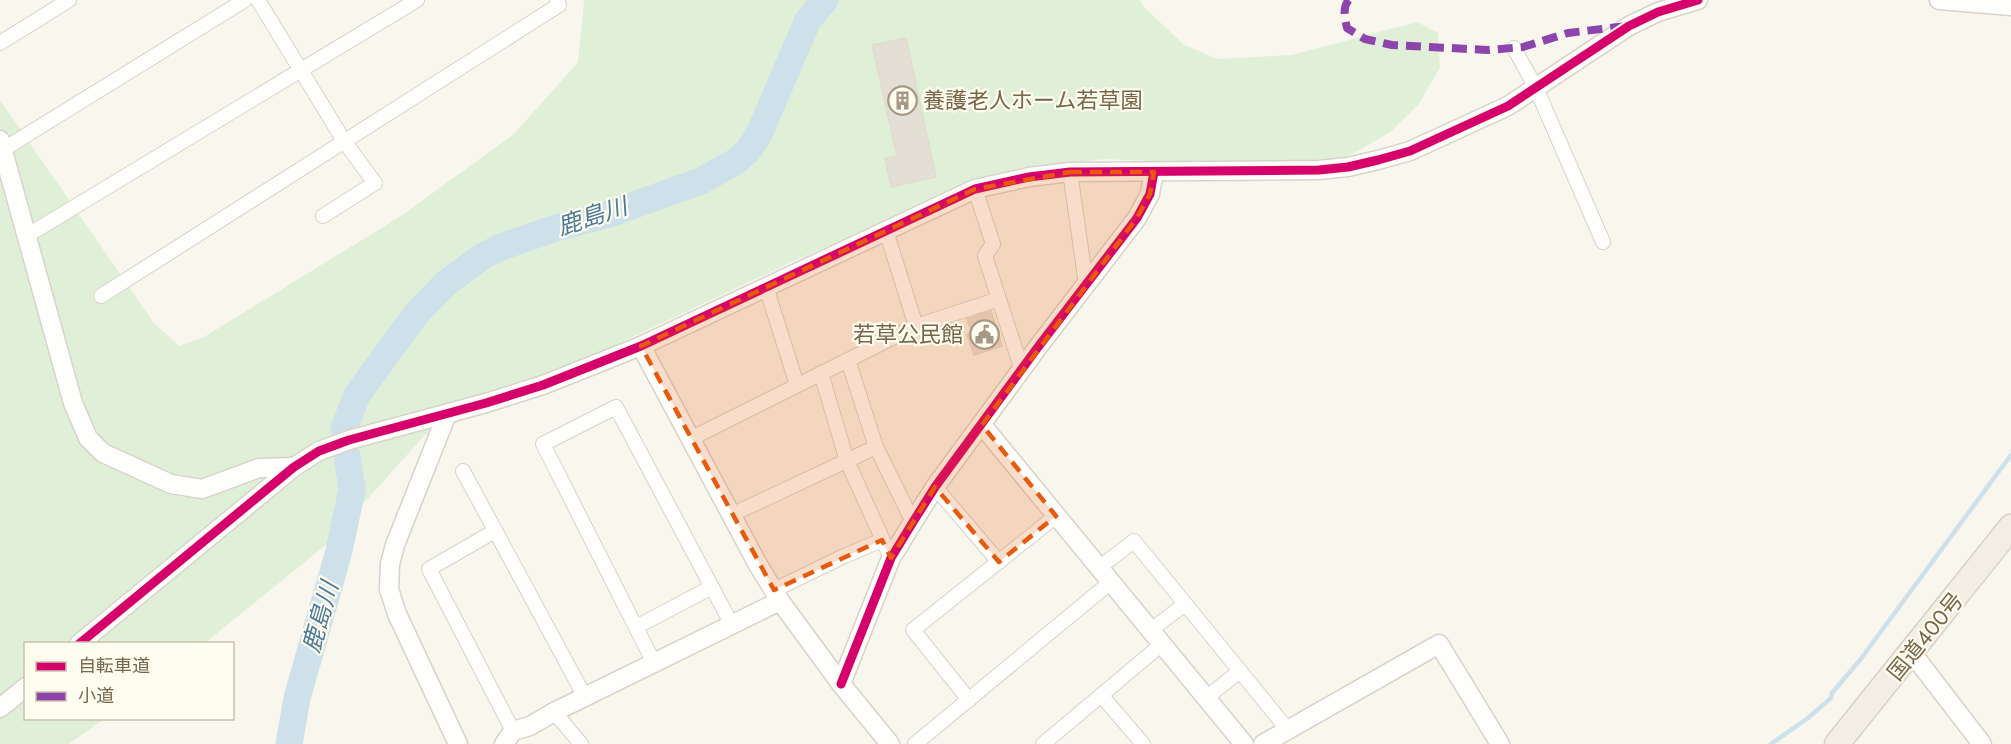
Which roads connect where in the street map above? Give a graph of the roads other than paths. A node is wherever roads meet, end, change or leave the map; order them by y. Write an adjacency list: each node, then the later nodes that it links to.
1 (69, 0): 9 (street)
2 (245, 0): 14 (street)
3 (258, 0): 11 (street)
4 (417, 0): 11 (street)
5 (558, 0): 13 (street)
6 (1698, 0): 12 (street)
7 (1939, 0): 8 (street)
8 (2011, 6)
9 (0, 43)
10 (1514, 48): 12 (street)
11 (300, 70): 13 (street); 20 (street)
12 (1536, 88): 16 (street); 21 (street)
13 (344, 141): 18 (street); 24 (street)
14 (2, 145): 20 (street)
15 (1070, 172): 16 (street); 17 (street); 22 (street)
16 (1154, 172): 22 (street)
17 (975, 189): 19 (street); 25 (street)
18 (323, 216)
19 (886, 231): 23 (street); 26 (street)
20 (27, 235): 37 (street)
21 (1603, 243)
22 (1086, 284): 29 (street)
23 (766, 287): 27 (street); 31 (street)
24 (101, 296)
25 (999, 299): 26 (street); 29 (street)
26 (916, 326): 28 (street)
27 (641, 346): 32 (street); 34 (street)
28 (848, 360): 30 (street); 35 (street)
29 (1022, 370): 33 (street)
30 (820, 374): 31 (street); 36 (street)
31 (797, 385): 34 (street)
32 (447, 414): 37 (street); 70 (street)
33 (982, 425): 39 (street); 41 (street)
34 (690, 439): 40 (street)
35 (876, 447): 36 (street); 42 (street)
36 (847, 461): 40 (street); 45 (street)
37 (294, 467): 56 (street)
38 (463, 471): 44 (street)
39 (936, 487): 42 (street); 47 (street)
40 (731, 515): 51 (street)
41 (1056, 516): 47 (street); 48 (street)
42 (913, 522): 46 (street)
43 (2011, 527): 57 (highway, 国道400号)
44 (495, 531): 63 (street); 69 (street)
45 (882, 540): 46 (street); 51 (street)
46 (891, 558): 60 (street)
47 (999, 562): 65 (street)
48 (1100, 567): 49 (street); 52 (street)
49 (1112, 581): 55 (street); 65 (street)
50 (712, 587): 53 (street); 54 (street); 54 (street)
51 (777, 596): 53 (street); 60 (street)
52 (1185, 604): 55 (street); 59 (street)
53 (732, 625): 58 (street)
54 (636, 627): 58 (street)
55 (1157, 637): 62 (street); 64 (street)
56 (82, 642)
57 (1912, 652): 79 (highway, 国道400号); 80 (street)
58 (654, 663): 63 (street)
59 (1240, 670): 64 (street); 68 (street)
60 (841, 684): 72 (street)
61 (24, 689): 66 (street)
62 (1101, 695): 74 (street); 75 (street)
63 (585, 697): 67 (street)
64 (1206, 698): 76 (street)
65 (969, 700): 73 (street)
66 (0, 708)
67 (554, 712): 69 (street); 71 (street)
68 (1288, 730): 77 (street); 78 (street)
69 (508, 737)
70 (458, 744)
71 (581, 744)
72 (890, 744)
73 (915, 744)
74 (1043, 744)
75 (1143, 744)
76 (1244, 744)
77 (1263, 744)
78 (1500, 744)
79 (1837, 744)
80 (1982, 744)

